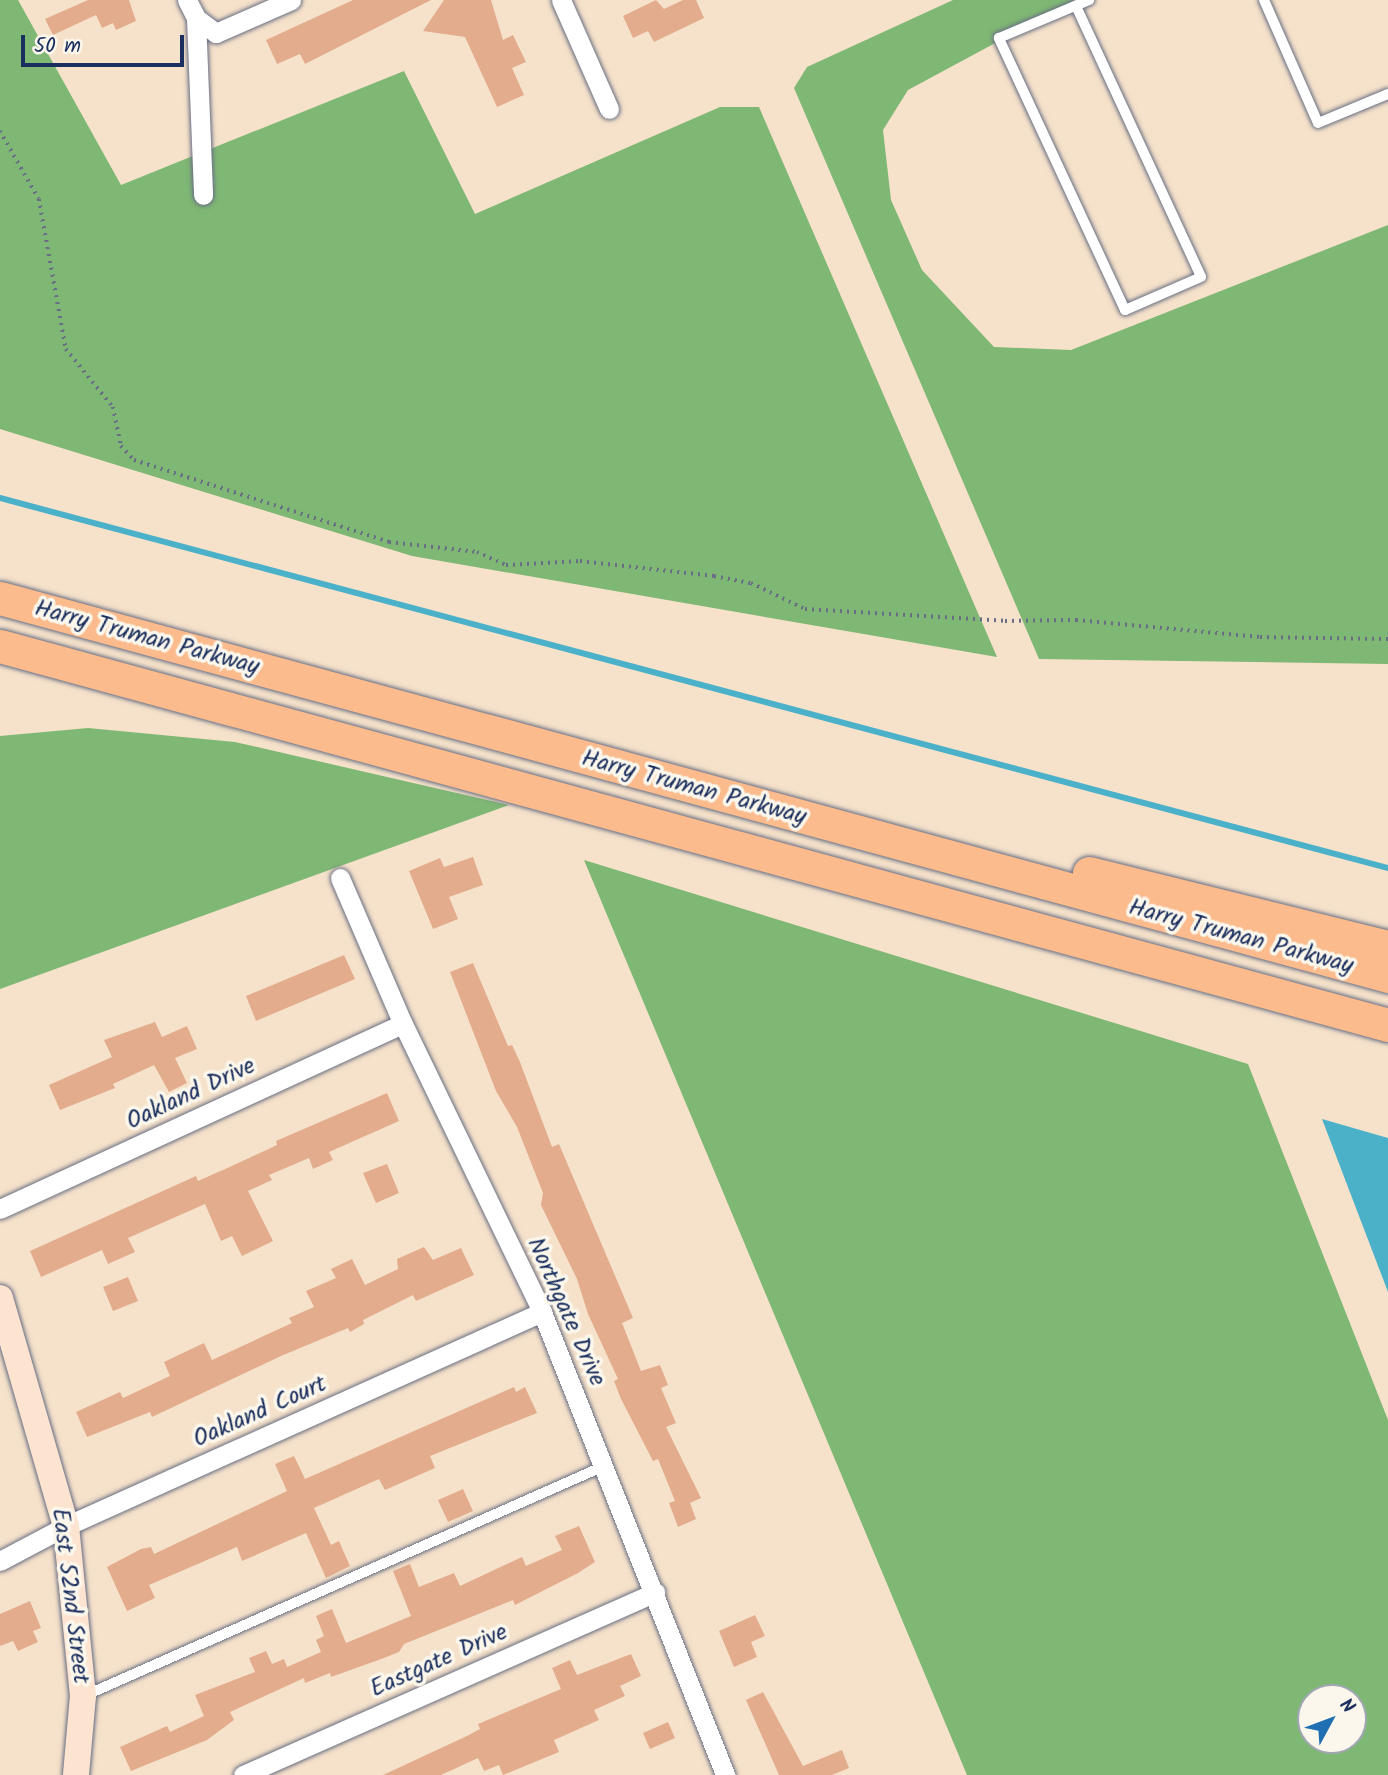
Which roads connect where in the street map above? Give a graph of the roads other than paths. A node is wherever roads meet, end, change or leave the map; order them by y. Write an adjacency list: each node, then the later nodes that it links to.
1 (291, 0): 6 (street)
2 (561, 0): 8 (street)
3 (1089, 0): 5 (lane)
4 (1264, 0): 7 (lane)
5 (1076, 6): 5 (lane)
6 (192, 9): 9 (street)
7 (1388, 94)
8 (609, 109)
9 (203, 195)
10 (0, 598): 12 (highway, Harry Truman Parkway)
11 (0, 646): 15 (highway, Harry Truman Parkway)
12 (386, 703): 14 (highway); 16 (highway, Harry Truman Parkway)
13 (340, 878): 17 (street, Northgate Drive)
14 (1388, 947)
15 (1182, 970): 18 (highway, Harry Truman Parkway); 19 (highway)
16 (1388, 976)
17 (403, 1024): 20 (street, Oakland Drive); 22 (street, Northgate Drive)
18 (1388, 1025)
19 (1388, 1041)
20 (0, 1209)
21 (0, 1298): 24 (main road, East 52nd Street)
22 (542, 1312): 23 (street, Northgate Drive); 24 (street, Oakland Court)
23 (604, 1466): 26 (street, Northgate Drive); 27 (lane)
24 (66, 1526): 25 (street, Oakland Court); 27 (main road, East 52nd Street)
25 (0, 1561)
26 (655, 1592): 29 (street, Eastgate Drive); 30 (street, Northgate Drive)
27 (83, 1696): 28 (main road, East 52nd Street)
28 (76, 1775)
29 (243, 1775)
30 (725, 1775)

